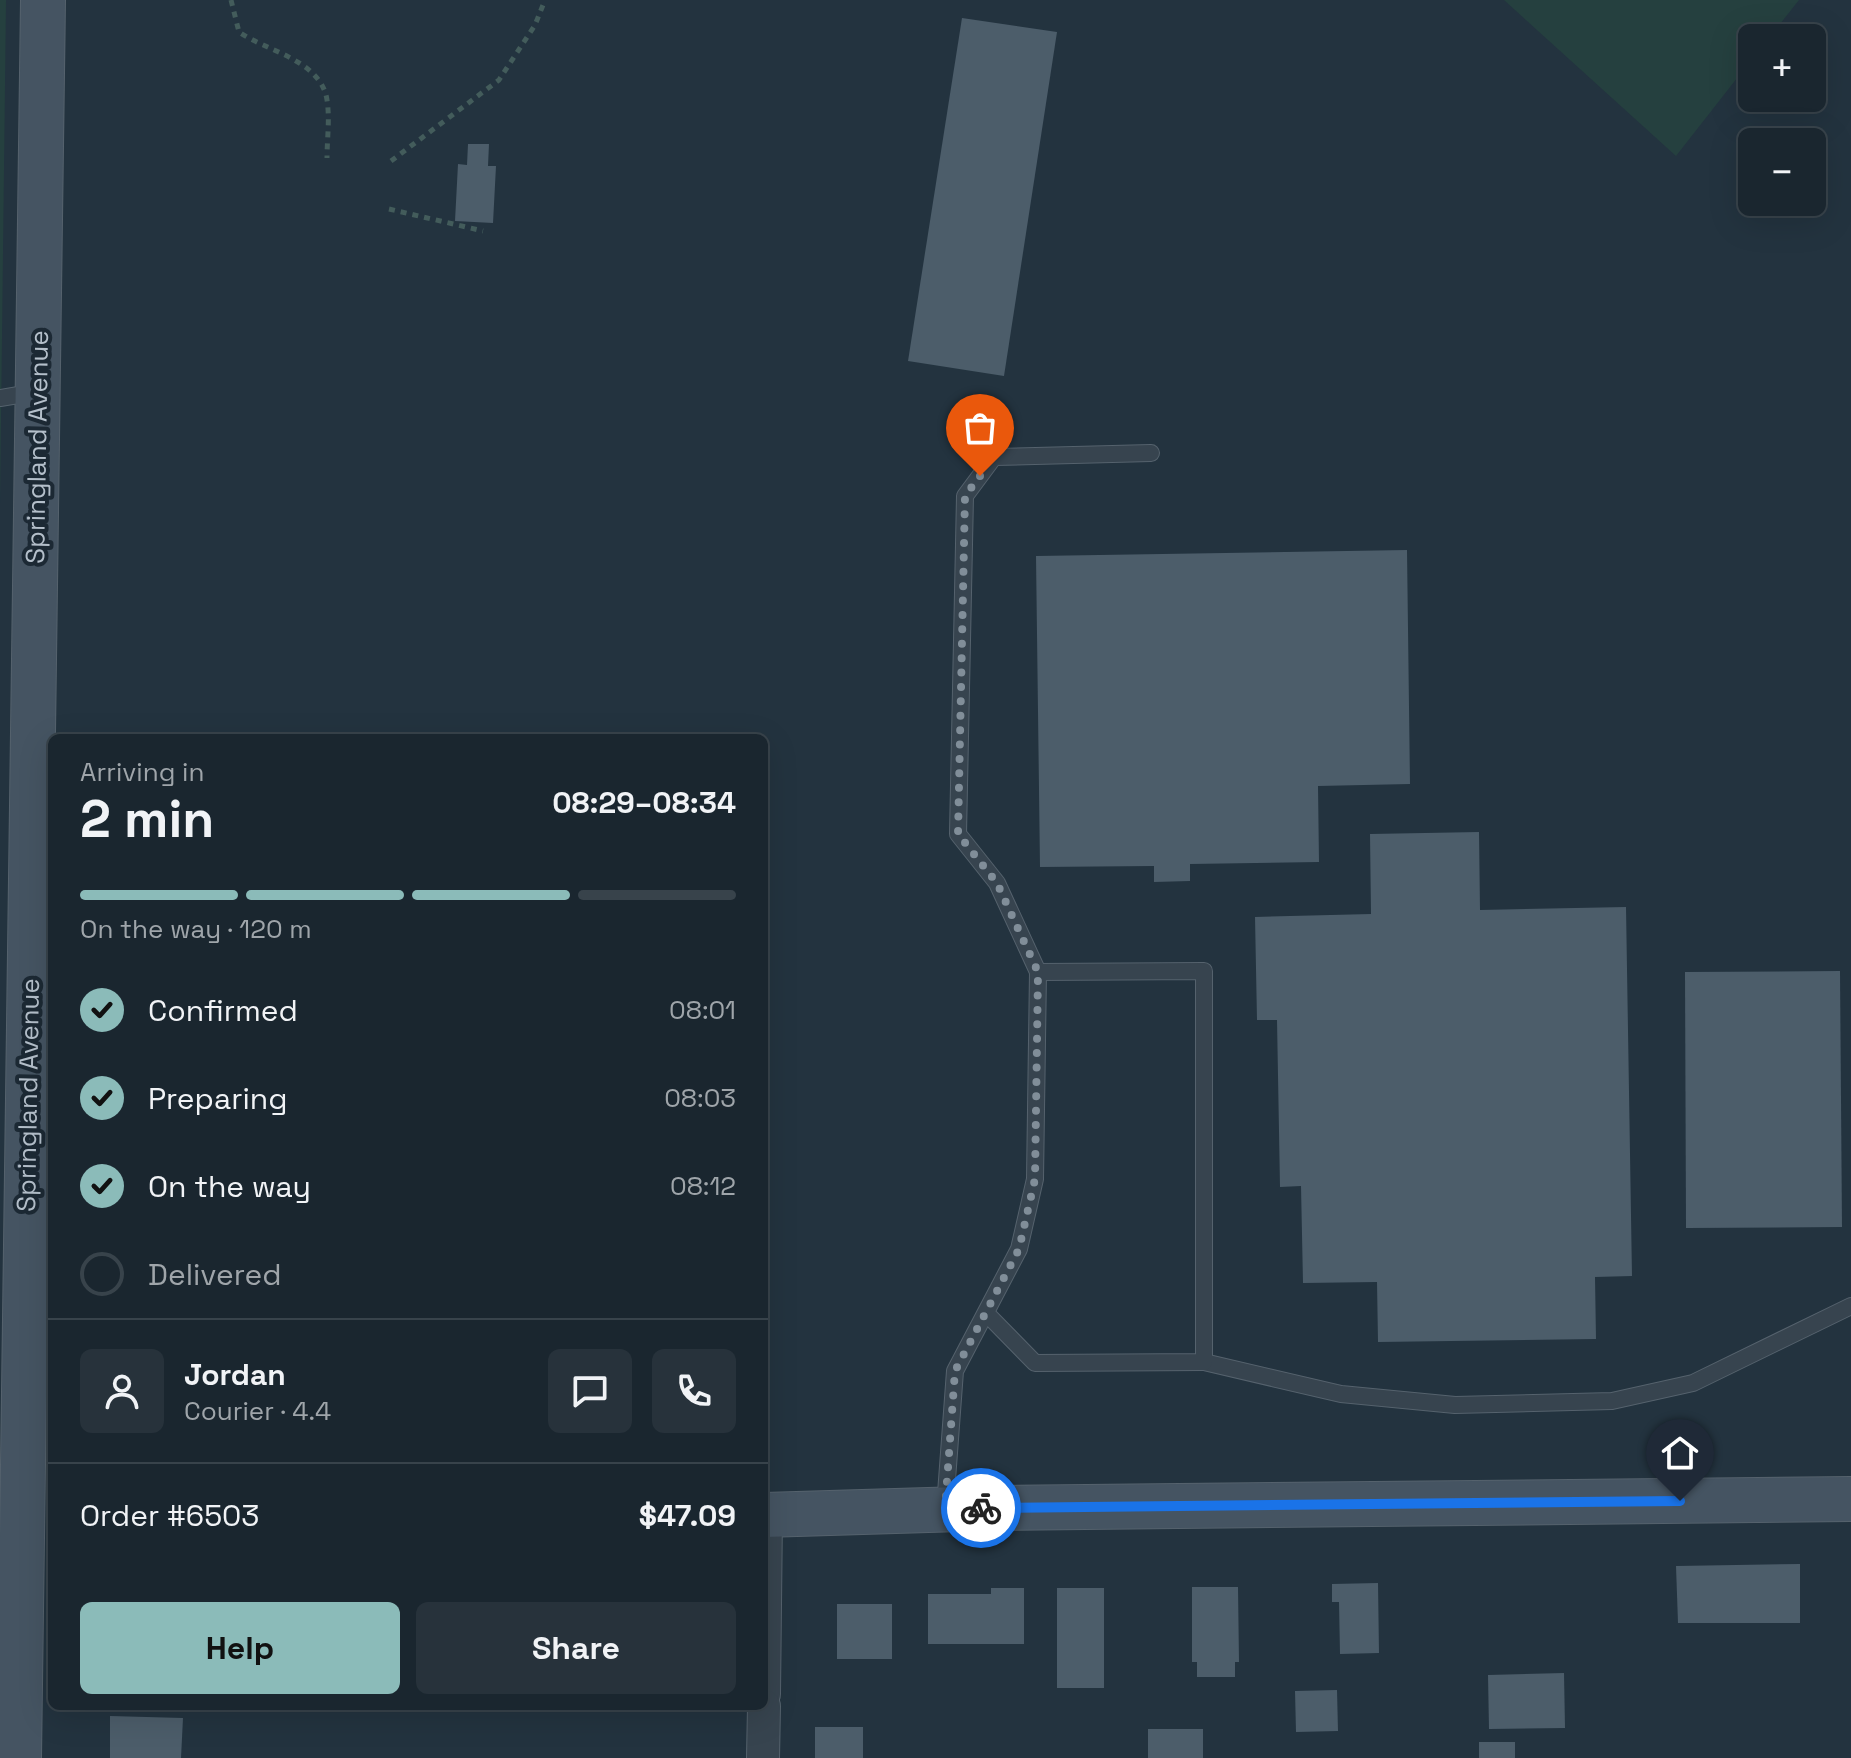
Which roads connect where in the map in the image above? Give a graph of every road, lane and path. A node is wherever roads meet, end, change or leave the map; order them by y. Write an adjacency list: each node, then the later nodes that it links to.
1 (43, 0): 8 (street, Springland Avenue)
2 (231, 0): 4 (path)
3 (545, 0): 5 (path)
4 (327, 158)
5 (391, 161)
6 (389, 209): 7 (path)
7 (483, 231)
8 (19, 395): 17 (street, Springland Avenue)
9 (1151, 453): 10 (lane)
10 (1038, 972): 12 (lane); 13 (lane)
11 (1851, 1306): 13 (lane)
12 (986, 1313): 13 (lane); 15 (lane)
13 (1204, 1362)
14 (1843, 1499): 15 (street)
15 (945, 1509): 16 (street)
16 (768, 1515)
17 (25, 1521): 19 (street, Springland Avenue)
18 (764, 1710): 20 (street)
19 (19, 1758)
20 (763, 1758)

